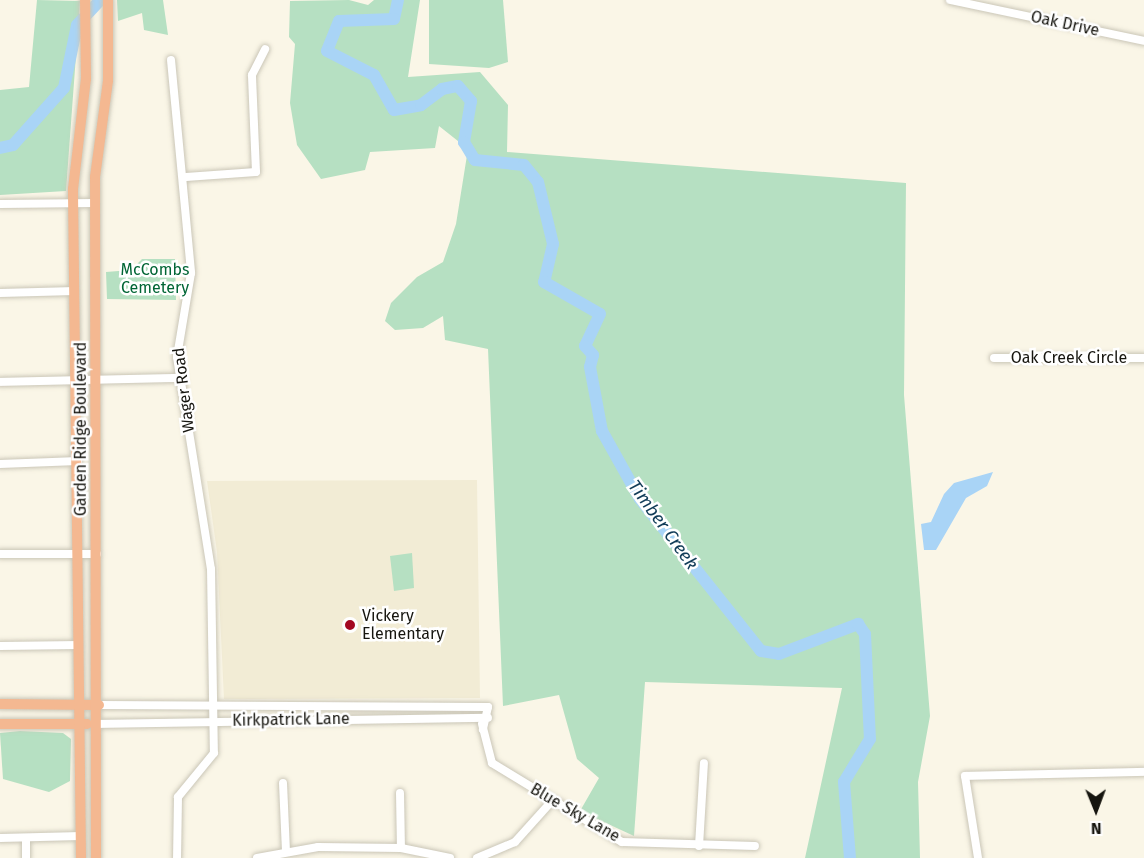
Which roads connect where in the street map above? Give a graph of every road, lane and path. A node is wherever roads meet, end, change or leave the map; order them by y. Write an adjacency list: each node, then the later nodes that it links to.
1 (84, 0): 8 (main road, Garden Ridge Boulevard)
2 (108, 0): 10 (main road, Garden Ridge Boulevard)
3 (950, 0): 4 (street, Oak Drive)
4 (1144, 41)
5 (265, 49): 7 (street)
6 (171, 60): 7 (street, Wager Road)
7 (186, 177): 15 (street, Wager Road)
8 (74, 203): 9 (street); 10 (street); 11 (main road, Garden Ridge Boulevard)
9 (0, 204)
10 (95, 204): 16 (main road, Garden Ridge Boulevard)
11 (75, 291): 12 (street); 18 (main road, Garden Ridge Boulevard)
12 (0, 292)
13 (994, 358): 14 (street, Oak Creek Circle)
14 (1144, 358)
15 (180, 378): 16 (street); 27 (street, Wager Road)
16 (96, 380): 18 (street); 23 (main road, Garden Ridge Boulevard)
17 (0, 381): 18 (street)
18 (78, 381): 19 (main road, Garden Ridge Boulevard)
19 (78, 461): 20 (street); 22 (main road, Garden Ridge Boulevard)
20 (0, 464)
21 (0, 554): 22 (street)
22 (79, 554): 23 (street); 24 (main road, Garden Ridge Boulevard)
23 (97, 554): 29 (main road, Garden Ridge Boulevard)
24 (79, 645): 25 (street); 28 (main road, Garden Ridge Boulevard)
25 (0, 646)
26 (0, 704): 28 (main road)
27 (213, 704): 29 (street, Kirkpatrick Lane); 30 (street, Kirkpatrick Lane); 32 (street, Wager Road)
28 (79, 705): 29 (main road); 34 (main road, Garden Ridge Boulevard)
29 (99, 705): 35 (main road, Garden Ridge Boulevard)
30 (484, 707): 31 (street, Blue Sky Lane)
31 (484, 718): 32 (street, Kirkpatrick Lane); 40 (street, Blue Sky Lane)
32 (213, 721): 35 (street, Kirkpatrick Lane); 52 (street, Wager Road)
33 (0, 724): 34 (main road)
34 (80, 724): 35 (main road); 41 (main road, Garden Ridge Boulevard)
35 (94, 724): 51 (main road, Garden Ridge Boulevard)
36 (704, 763): 44 (street)
37 (1144, 772): 56 (street)
38 (282, 783): 47 (street)
39 (400, 793): 46 (street)
40 (551, 802): 44 (street, Blue Sky Lane); 55 (street)
41 (81, 836): 43 (street); 49 (main road, Garden Ridge Boulevard); 50 (main road)
42 (0, 838): 43 (street)
43 (26, 838): 48 (street)
44 (699, 846): 45 (street, Blue Sky Lane)
45 (755, 846)
46 (401, 848): 47 (street); 54 (street)
47 (286, 851): 53 (street)
48 (26, 858)
49 (81, 858)
50 (91, 858)
51 (96, 858)
52 (177, 858)
53 (257, 858)
54 (450, 858)
55 (477, 858)
56 (978, 858)

